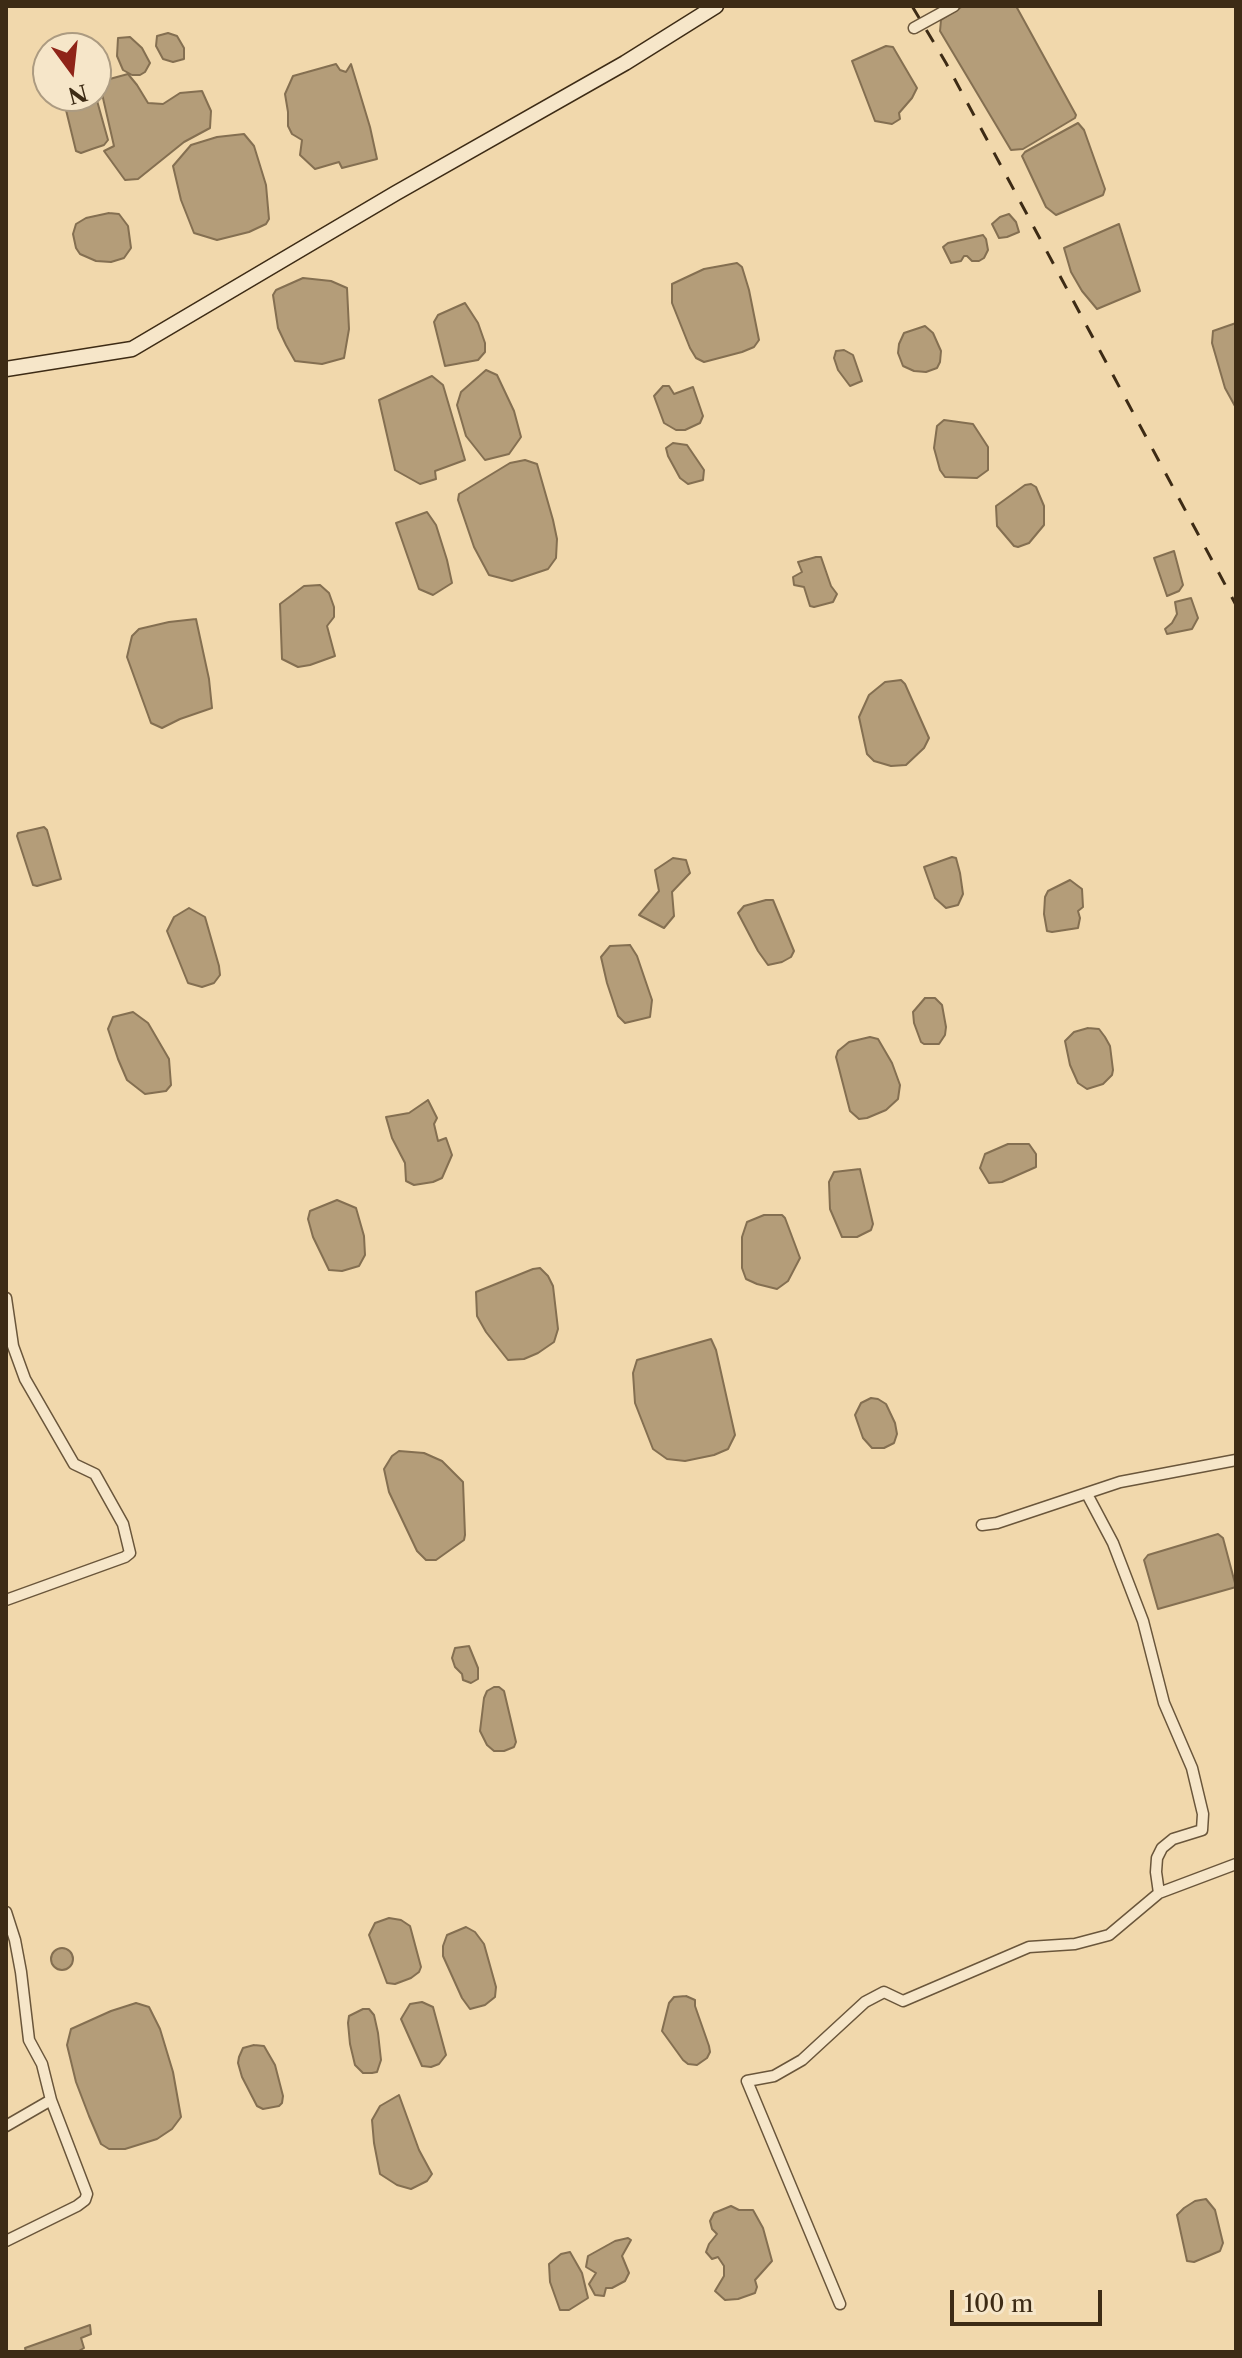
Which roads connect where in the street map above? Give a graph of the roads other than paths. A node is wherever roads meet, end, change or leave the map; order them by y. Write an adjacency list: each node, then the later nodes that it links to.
1 (716, 6): 4 (street)
2 (954, 6): 3 (street)
3 (914, 28)
4 (6, 369)
5 (6, 1298): 9 (street)
6 (1236, 1460): 7 (street)
7 (1087, 1494): 8 (street); 11 (street)
8 (982, 1525)
9 (6, 1600)
10 (1236, 1864): 11 (street)
11 (1159, 1893): 16 (street)
12 (6, 1912): 13 (street)
13 (51, 2100): 14 (street); 15 (street)
14 (6, 2126)
15 (6, 2241)
16 (840, 2304)

